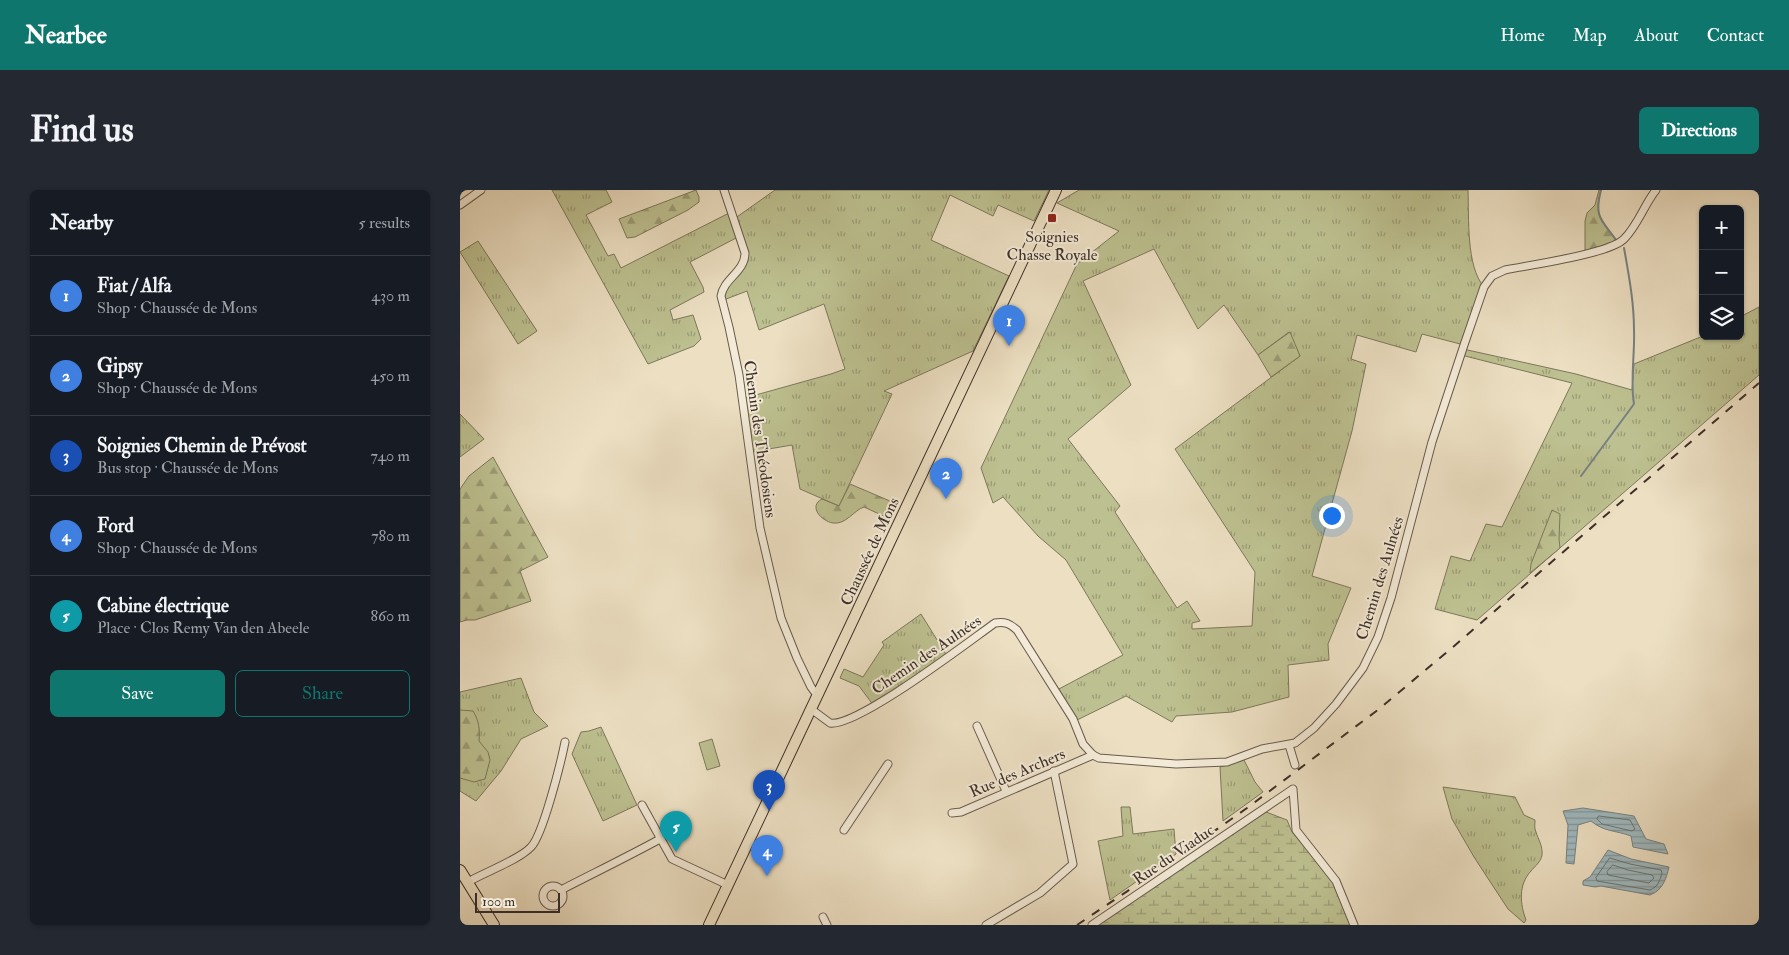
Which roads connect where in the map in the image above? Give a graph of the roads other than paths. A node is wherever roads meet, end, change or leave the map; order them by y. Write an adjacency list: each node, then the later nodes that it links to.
1 (481, 190): 5 (street)
2 (724, 190): 6 (street, Chemin des Théodosiens)
3 (1056, 190): 6 (main road, Chaussée de Mons)
4 (1656, 190): 10 (street, Chemin des Aulnées)
5 (460, 205)
6 (817, 695): 7 (main road, Chaussée de Mons)
7 (811, 709): 11 (street, Chemin des Aulnées); 22 (main road, Chaussée de Mons)
8 (977, 726): 15 (street)
9 (565, 742): 21 (street)
10 (1289, 745): 11 (street, Chemin des Aulnées); 13 (street)
11 (1093, 754): 14 (street, Rue des Archers)
12 (888, 764): 18 (street)
13 (1295, 765)
14 (1054, 771): 15 (street, Rue des Archers); 28 (street)
15 (1006, 791): 17 (street, Rue des Archers)
16 (642, 805): 19 (street)
17 (952, 813)
18 (844, 830)
19 (660, 839): 22 (street); 23 (street)
20 (460, 870): 21 (main road)
21 (468, 882): 25 (main road)
22 (728, 886): 26 (main road, Chaussée de Mons)
23 (561, 890)
24 (823, 917): 27 (street)
25 (494, 925)
26 (709, 925)
27 (827, 925)
28 (986, 925)
29 (1092, 925): 30 (street, Rue du Viaduc)
30 (1354, 925)

